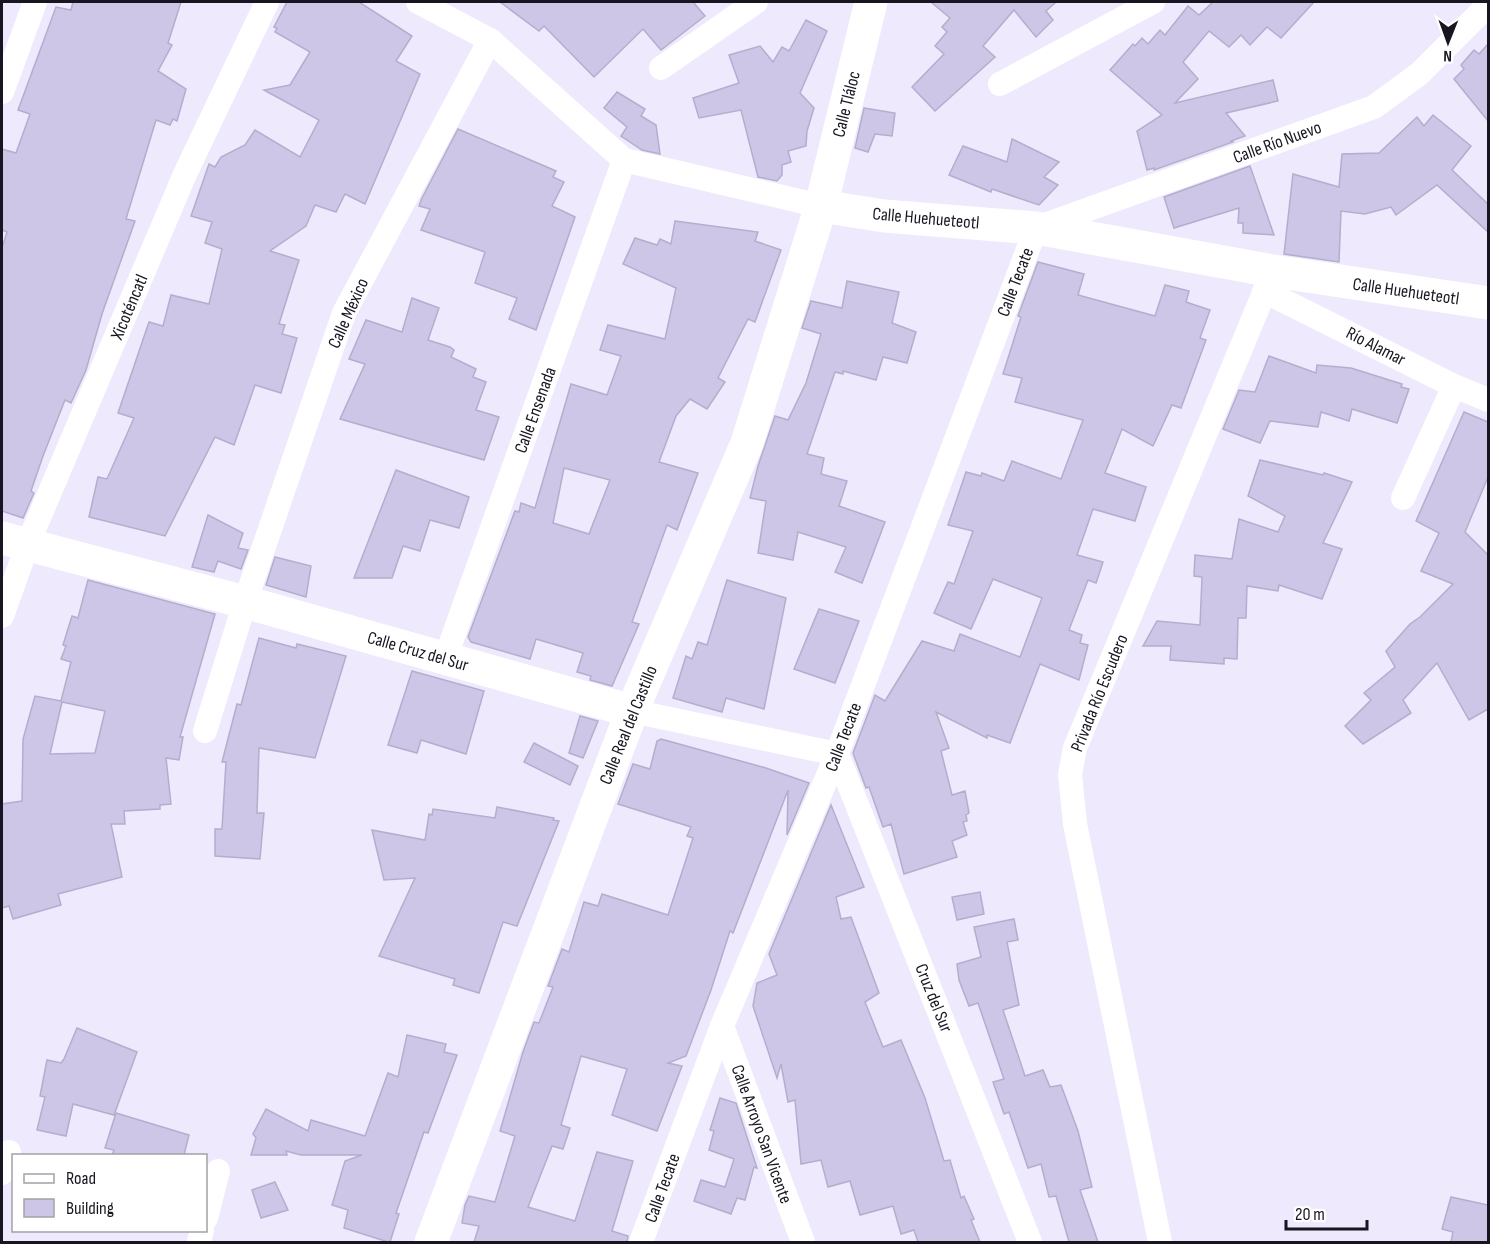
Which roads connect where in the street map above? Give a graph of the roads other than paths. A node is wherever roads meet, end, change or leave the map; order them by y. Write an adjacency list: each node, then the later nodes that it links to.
1 (35, 2): 11 (street)
2 (267, 2): 20 (street, Xicoténcatl)
3 (418, 2): 8 (street, Calle Huehueteotl)
4 (756, 2): 9 (street)
5 (871, 2): 13 (street, Calle Tláloc)
6 (1153, 2): 10 (street)
7 (1488, 5): 14 (street, Calle Río Nuevo)
8 (490, 40): 12 (street, Calle Huehueteotl); 21 (street, Calle México)
9 (661, 68)
10 (999, 84)
11 (2, 92)
12 (624, 160): 13 (street, Calle Huehueteotl); 23 (street, Calle Ensenada)
13 (821, 206): 14 (street, Calle Huehueteotl); 24 (street, Calle Real del Castillo)
14 (1036, 228): 15 (street, Calle Huehueteotl); 26 (street, Calle Tecate)
15 (1268, 281): 16 (street, Calle Huehueteotl); 17 (street, Río Alamar); 34 (street, Privada Río Escudero)
16 (1488, 303)
17 (1454, 386): 18 (street, Río Alamar); 19 (street)
18 (1488, 400)
19 (1403, 498)
20 (14, 542): 21 (street, Calle Cruz del Sur); 22 (street, Xicoténcatl)
21 (245, 602): 23 (street, Calle Cruz del Sur); 25 (street, Calle México)
22 (2, 616)
23 (445, 660): 24 (street, Calle Cruz del Sur)
24 (632, 711): 26 (street, Calle Cruz del Sur); 30 (street, Calle Real del Castillo)
25 (205, 731)
26 (837, 754): 27 (street, Calle Tecate); 33 (street, Cruz del Sur)
27 (722, 1026): 31 (street, Calle Tecate); 32 (street, Calle Arroyo San Vicente)
28 (218, 1171): 29 (street)
29 (207, 1214)
30 (431, 1242)
31 (641, 1242)
32 (803, 1242)
33 (1030, 1242)
34 (1160, 1242)

